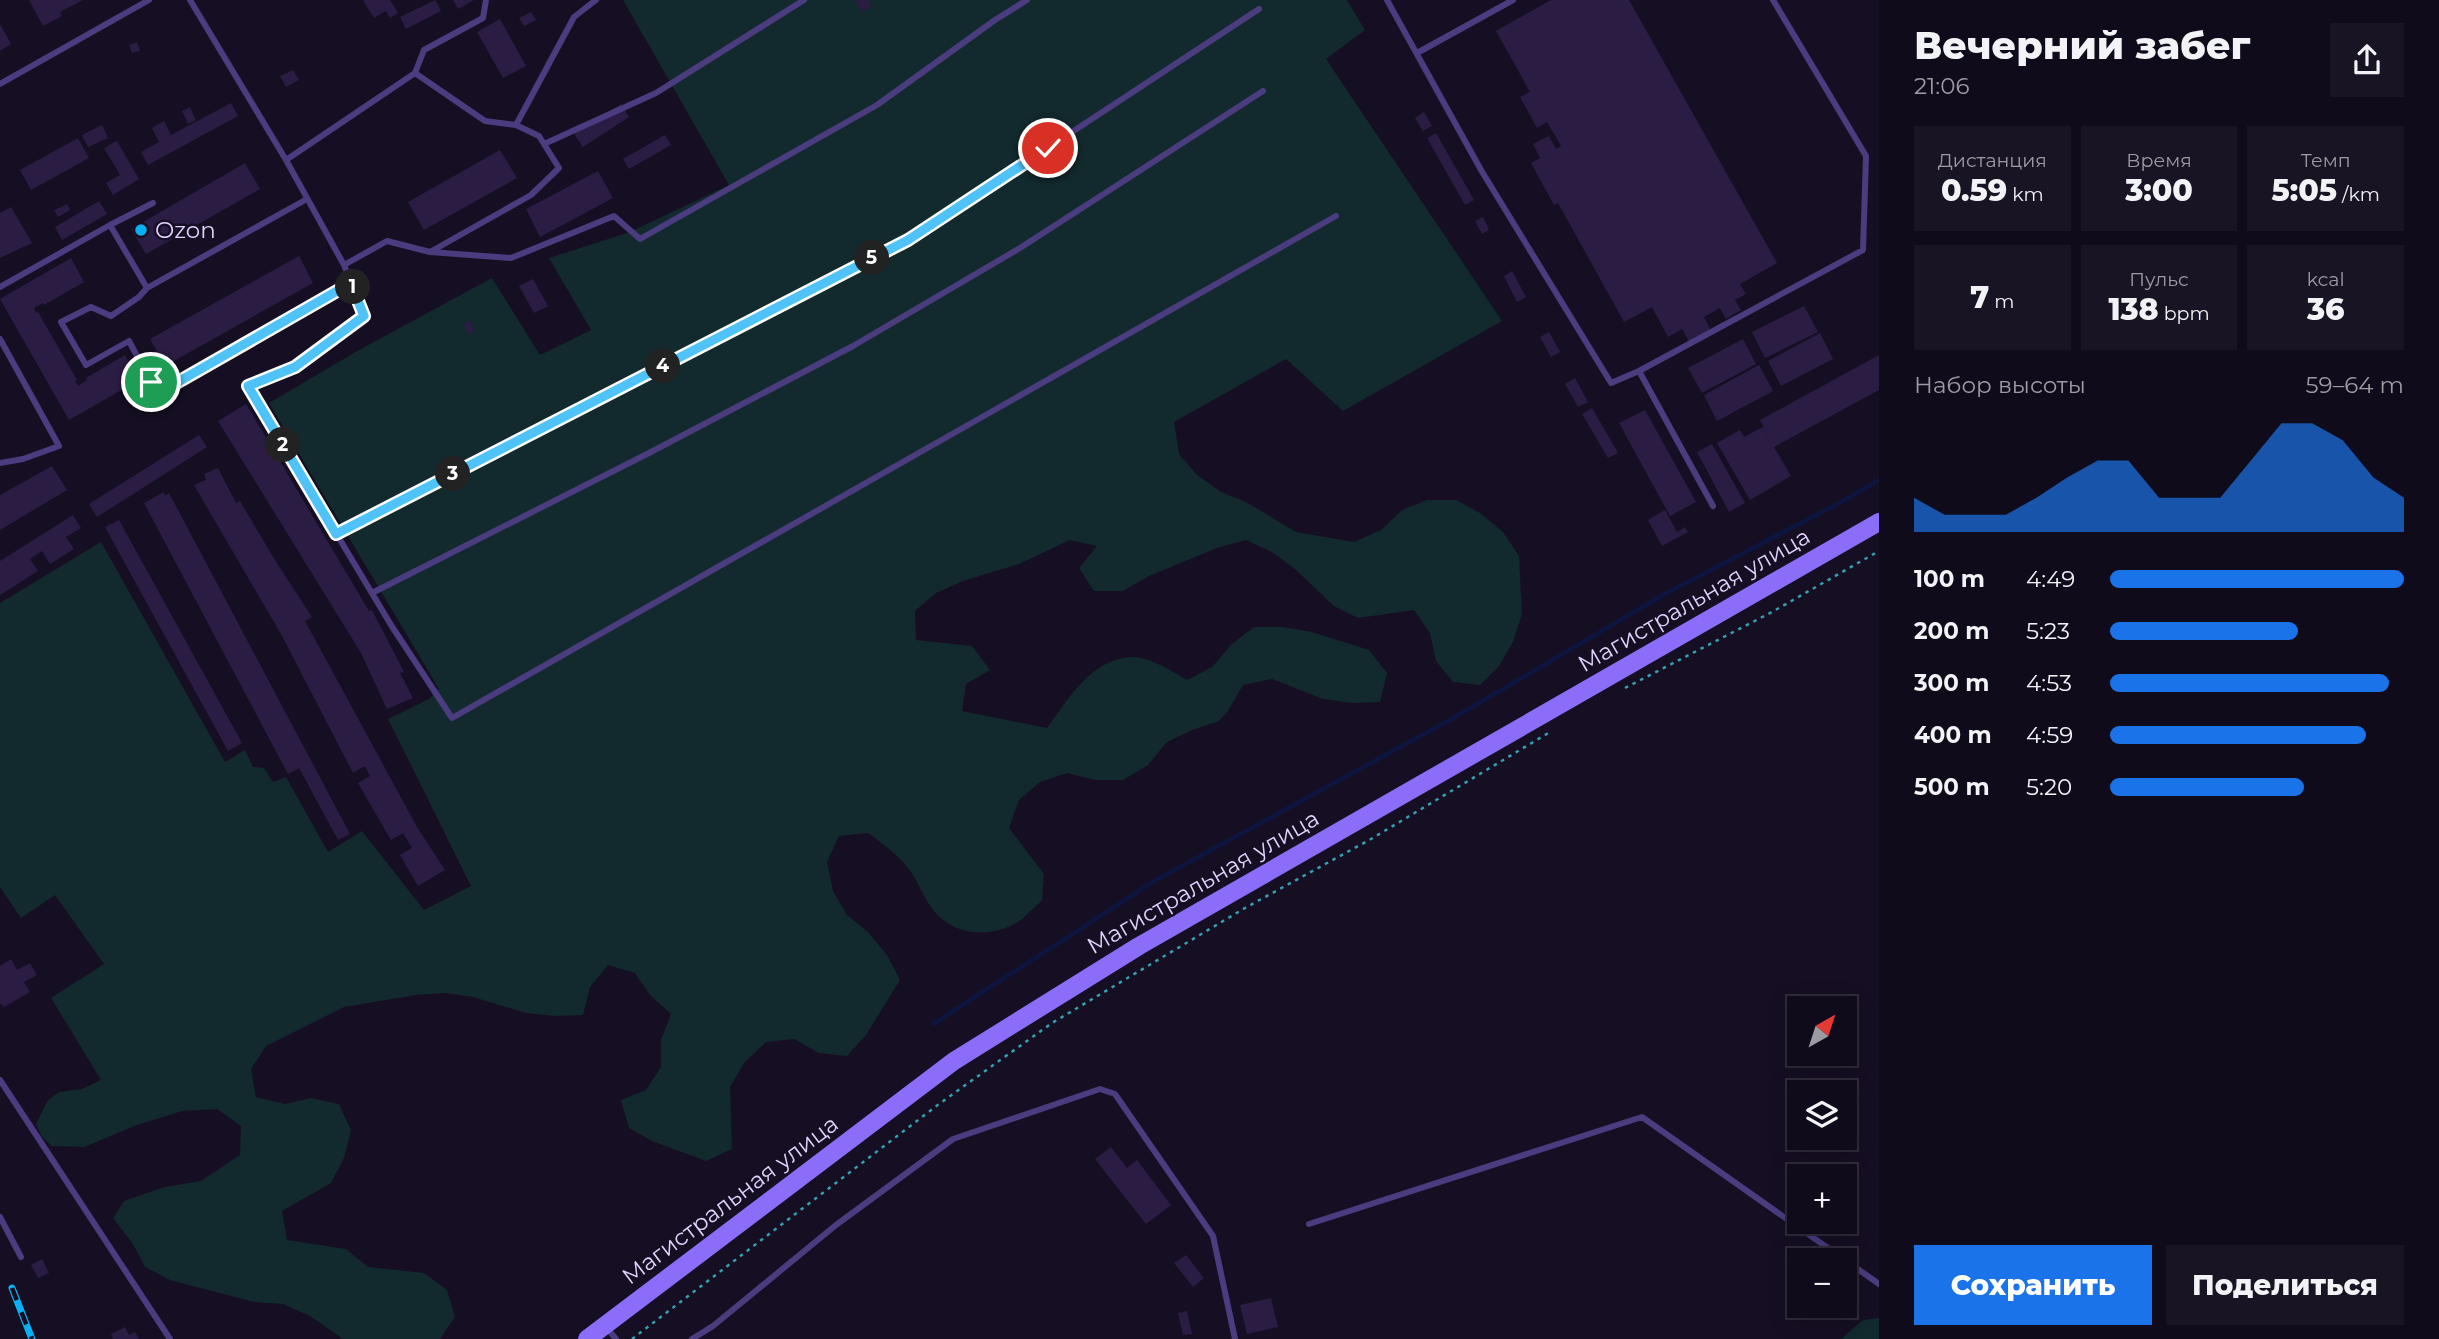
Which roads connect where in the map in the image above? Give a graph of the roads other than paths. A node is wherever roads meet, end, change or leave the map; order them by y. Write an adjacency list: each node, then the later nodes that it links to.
1 (149, 0): 13 (lane)
2 (190, 0): 17 (lane)
3 (486, 0): 12 (lane)
4 (596, 0): 15 (lane)
5 (804, 0): 16 (lane)
6 (1027, 0): 22 (lane)
7 (1387, 0): 11 (lane)
8 (1513, 0): 11 (lane)
9 (1773, 0): 28 (lane)
10 (1259, 9): 32 (lane)
11 (1417, 53): 28 (lane)
12 (415, 73): 15 (lane); 17 (lane)
13 (0, 84)
14 (1263, 91): 33 (lane)
15 (516, 125): 16 (lane)
16 (544, 144): 22 (lane)
17 (286, 160): 18 (lane)
18 (307, 199): 23 (lane); 26 (lane)
19 (153, 203): 21 (lane)
20 (1336, 216): 33 (lane)
21 (110, 225): 25 (lane); 26 (lane)
22 (430, 252): 23 (lane)
23 (344, 265): 24 (lane)
24 (351, 283): 26 (lane); 32 (lane)
25 (0, 287)
26 (146, 288)
27 (0, 339): 29 (lane)
28 (1639, 371): 30 (lane)
29 (0, 463)
30 (1713, 506)
31 (1879, 522): 39 (main road, Магистральная улица)
32 (336, 534): 33 (lane)
33 (372, 593)
34 (0, 1080): 40 (lane)
35 (0, 1217): 37 (lane)
36 (1309, 1224): 38 (lane)
37 (21, 1257)
38 (1879, 1284)
39 (610, 1332): 41 (main road, Магистральная улица)
40 (170, 1339)
41 (587, 1339)
42 (692, 1339): 43 (lane)
43 (1235, 1339)

